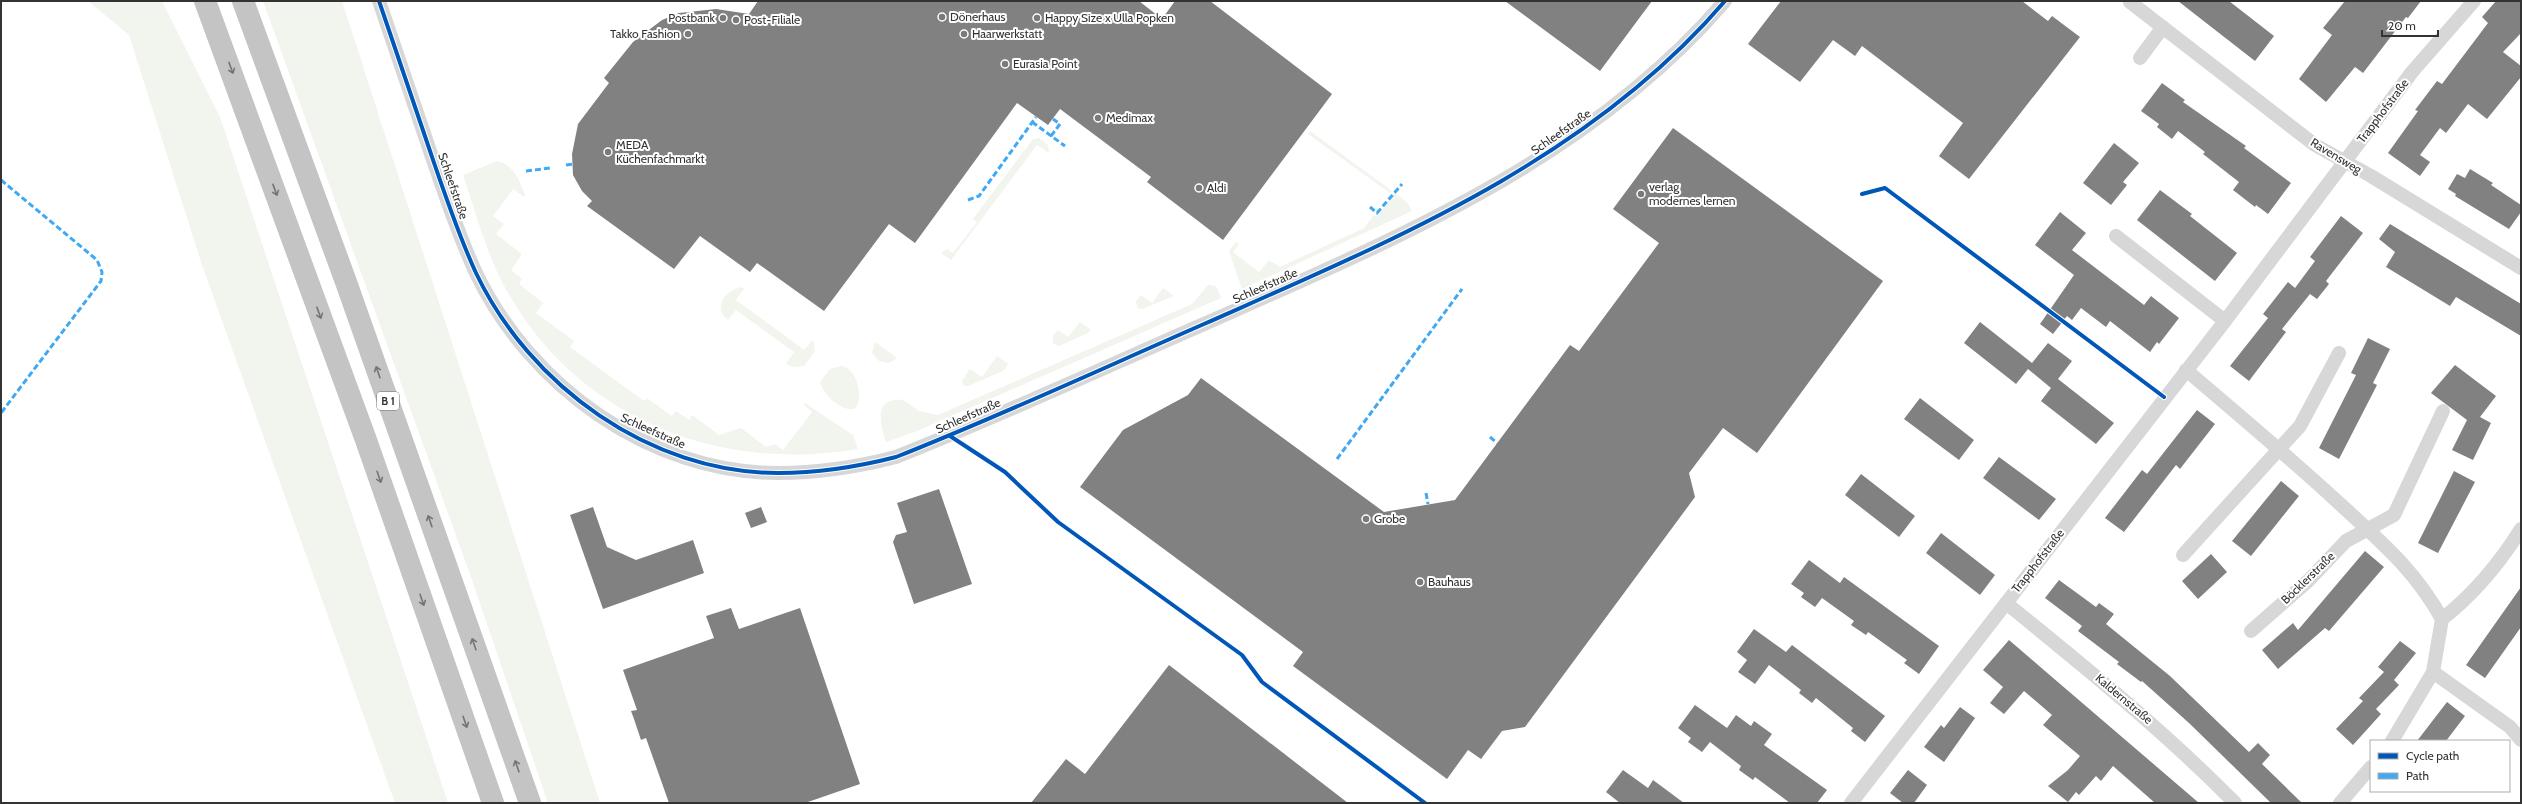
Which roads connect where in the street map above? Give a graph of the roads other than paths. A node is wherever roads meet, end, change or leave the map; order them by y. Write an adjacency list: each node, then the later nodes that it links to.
1 (195, 1): 9 (highway)
2 (205, 1): 9 (highway)
3 (243, 1): 30 (highway, B 1, one-way to 3)
4 (379, 1): 5 (street, Schleefstraße)
5 (1725, 1)
6 (2474, 1): 11 (street, Trapphofstraße)
7 (2130, 2): 8 (street, Ravensweg)
8 (2163, 27): 10 (street); 11 (street, Ravensweg)
9 (217, 32): 29 (highway, one-way to 29)
10 (2140, 58)
11 (2344, 161): 13 (street, Ravensweg); 14 (street, Trapphofstraße)
12 (2116, 236): 14 (street)
13 (2521, 268)
14 (2226, 320): 16 (street, Trapphofstraße)
15 (2339, 353): 18 (street)
16 (2186, 370): 18 (street); 22 (street, Trapphofstraße)
17 (2443, 412): 19 (street, Böcklerstraße)
18 (2280, 448): 19 (street); 21 (street)
19 (2368, 529): 23 (street); 24 (street, Böcklerstraße)
20 (2521, 529): 23 (street)
21 (2183, 555)
22 (2006, 602): 31 (street, Trapphofstraße); 32 (street, Kaldernstraße)
23 (2442, 619): 25 (street)
24 (2251, 631)
25 (2433, 672): 26 (street); 27 (street)
26 (2393, 740)
27 (2521, 740)
28 (2370, 768): 33 (street)
29 (493, 803)
30 (530, 803)
31 (1851, 803)
32 (2235, 803)
33 (2340, 803)

